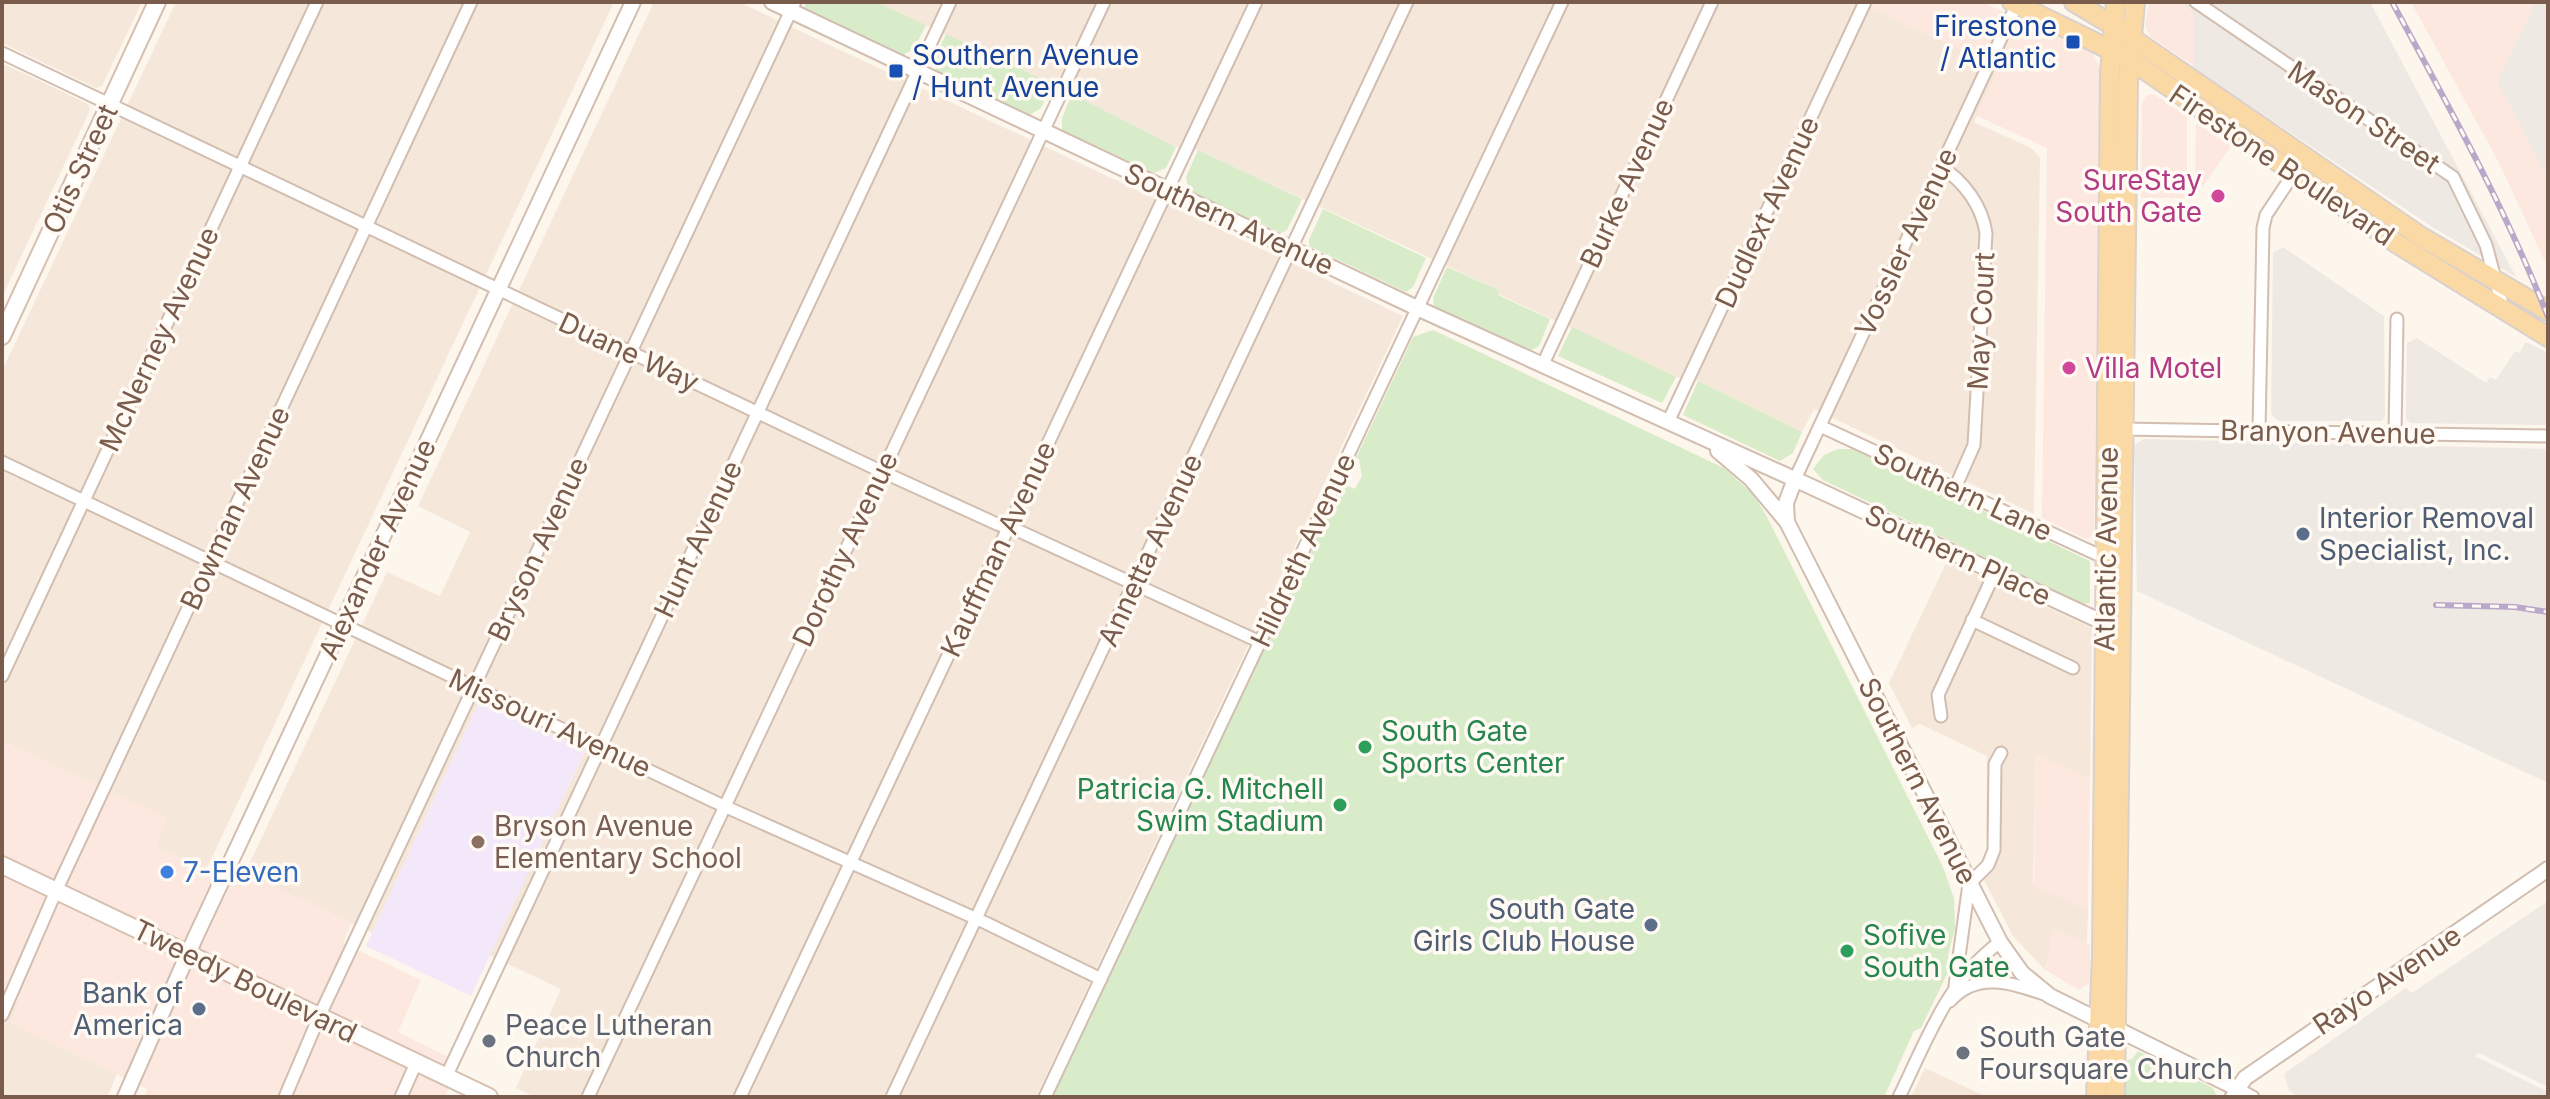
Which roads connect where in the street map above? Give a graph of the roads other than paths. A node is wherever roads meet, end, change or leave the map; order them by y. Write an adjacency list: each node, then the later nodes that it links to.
1 (157, 2): 25 (main road, Otis Street)
2 (317, 2): 27 (street, McNerney Avenue)
3 (471, 2): 32 (street, Bowman Avenue)
4 (633, 2): 35 (street, Alexander Avenue)
5 (772, 2): 18 (street, Southern Avenue)
6 (950, 2): 24 (street, Hunt Avenue)
7 (1104, 2): 26 (street, Dorothy Avenue)
8 (1256, 2): 30 (street, Kauffman Avenue)
9 (1407, 2): 33 (street, Annetta Avenue)
10 (1562, 2): 36 (street, Hildreth Avenue)
11 (1712, 2): 43 (street, Burke Avenue)
12 (1865, 2): 45 (street, Dudlext Avenue)
13 (2074, 2): 19 (main road, Firestone Boulevard)
14 (2116, 2): 19 (main road, Atlantic Avenue)
15 (2135, 2): 20 (main road, Atlantic Avenue)
16 (2196, 2): 34 (street, Mason Street)
17 (2015, 3): 21 (main road, Firestone Boulevard); 28 (street, Vossler Avenue)
18 (792, 6): 24 (street, Southern Avenue); 42 (street, Bryson Avenue)
19 (2114, 26): 20 (main road, Firestone Boulevard); 21 (main road, Atlantic Avenue)
20 (2130, 38): 23 (main road, Atlantic Avenue); 31 (main road, Firestone Boulevard)
21 (2111, 50): 23 (main road, Firestone Boulevard); 47 (main road, Atlantic Avenue)
22 (2, 53): 25 (street, Duane Way)
23 (2129, 59): 29 (main road, Firestone Boulevard); 47 (main road, Atlantic Avenue)
24 (918, 71): 26 (street, Southern Avenue); 44 (street, Hunt Avenue)
25 (110, 104): 27 (street, Duane Way); 40 (main road, Otis Street)
26 (1043, 129): 30 (street, Southern Avenue); 53 (street, Dorothy Avenue)
27 (240, 166): 32 (street, Duane Way); 56 (street, McNerney Avenue)
28 (1941, 167): 46 (street, Vossler Avenue); 55 (street, May Court)
29 (2294, 173): 31 (main road); 38 (main road, Firestone Boulevard); 49 (street)
30 (1168, 190): 33 (street, Southern Avenue); 58 (street, Kauffman Avenue)
31 (2358, 194): 34 (main road, Firestone Boulevard)
32 (366, 227): 35 (street, Duane Way); 60 (street, Bowman Avenue)
33 (1291, 249): 36 (street, Southern Avenue); 62 (street, Annetta Avenue)
34 (2493, 280): 37 (main road, Firestone Boulevard); 38 (street, Mason Street)
35 (498, 290): 42 (street, Duane Way); 64 (street, Alexander Avenue)
36 (1417, 308): 43 (street, Southern Avenue); 66 (street, Hildreth Avenue)
37 (2548, 311)
38 (2504, 312): 41 (main road, Firestone Boulevard)
39 (2397, 319): 50 (street)
40 (2, 336)
41 (2548, 337)
42 (630, 352): 44 (street, Duane Way); 69 (street, Bryson Avenue)
43 (1543, 364): 45 (street, Southern Avenue)
44 (756, 412): 53 (street, Duane Way); 71 (street, Hunt Avenue)
45 (1668, 422): 48 (street, Southern Avenue)
46 (1820, 426): 54 (street, Vossler Avenue); 55 (street, Southern Lane)
47 (2116, 429): 49 (street, Branyon Avenue); 59 (main road, Atlantic Avenue); 65 (main road, Atlantic Avenue)
48 (1688, 431): 54 (street, Southern Avenue); 57 (street, Southern Avenue)
49 (2259, 431): 50 (street, Branyon Avenue)
50 (2395, 433): 51 (street, Branyon Avenue)
51 (2548, 436)
52 (2, 462): 56 (street, Missouri Avenue)
53 (882, 471): 58 (street, Duane Way); 73 (street, Dorothy Avenue)
54 (1795, 479): 57 (street); 61 (street, Southern Place)
55 (1955, 488): 59 (street, Southern Lane)
56 (84, 501): 60 (street, Missouri Avenue); 68 (street, McNerney Avenue)
57 (1787, 522): 77 (street, Southern Avenue)
58 (1008, 527): 62 (street, Duane Way); 74 (street, Kauffman Avenue)
59 (2105, 558): 65 (main road, Atlantic Avenue)
60 (210, 560): 64 (street, Missouri Avenue); 78 (street, Bowman Avenue)
61 (1995, 572): 63 (street); 65 (street, Southern Place)
62 (1133, 584): 66 (street, Duane Way); 79 (street, Annetta Avenue)
63 (1972, 620): 67 (street); 70 (street)
64 (341, 624): 69 (street, Missouri Avenue); 81 (street, Alexander Avenue)
65 (2113, 627): 88 (main road, Atlantic Avenue)
66 (1260, 642): 82 (street, Hildreth Avenue)
67 (2073, 668)
68 (2, 676)
69 (474, 687): 71 (street, Missouri Avenue); 87 (street, Bryson Avenue)
70 (1941, 716)
71 (601, 747): 73 (street, Missouri Avenue); 90 (street, Hunt Avenue)
72 (2001, 753): 77 (street)
73 (725, 805): 74 (street, Missouri Avenue); 96 (street, Dorothy Avenue)
74 (850, 862): 79 (street, Missouri Avenue); 97 (street, Kauffman Avenue)
75 (2, 865): 78 (main road, Tweedy Boulevard)
76 (2548, 869): 91 (street, Rayo Avenue)
77 (1969, 884): 80 (street, Southern Avenue); 83 (street)
78 (56, 891): 81 (main road, Tweedy Boulevard); 86 (street, Bowman Avenue)
79 (976, 919): 82 (street, Missouri Avenue); 98 (street, Annetta Avenue)
80 (2000, 942): 83 (street); 84 (street, Southern Avenue)
81 (187, 954): 87 (main road, Tweedy Boulevard); 92 (street, Alexander Avenue)
82 (1101, 979): 99 (street, Hildreth Avenue)
83 (1955, 986): 85 (street)
84 (2050, 996): 85 (street); 88 (street, Southern Avenue)
85 (1941, 1011): 100 (street)
86 (2, 1015)
87 (319, 1017): 89 (main road, Tweedy Boulevard); 93 (street, Bryson Avenue)
88 (2108, 1025): 91 (street, Southern Avenue); 101 (main road, Atlantic Avenue); 102 (main road, Atlantic Avenue)
89 (416, 1063): 90 (main road, Tweedy Boulevard); 94 (street)
90 (446, 1077): 95 (main road, Tweedy Boulevard)
91 (2234, 1093): 103 (street, Southern Avenue)
92 (125, 1097)
93 (285, 1097)
94 (401, 1097)
95 (489, 1097)
96 (588, 1097)
97 (740, 1097)
98 (892, 1097)
99 (1045, 1097)
100 (1899, 1097)
101 (2096, 1097)
102 (2115, 1097)
103 (2253, 1097)

